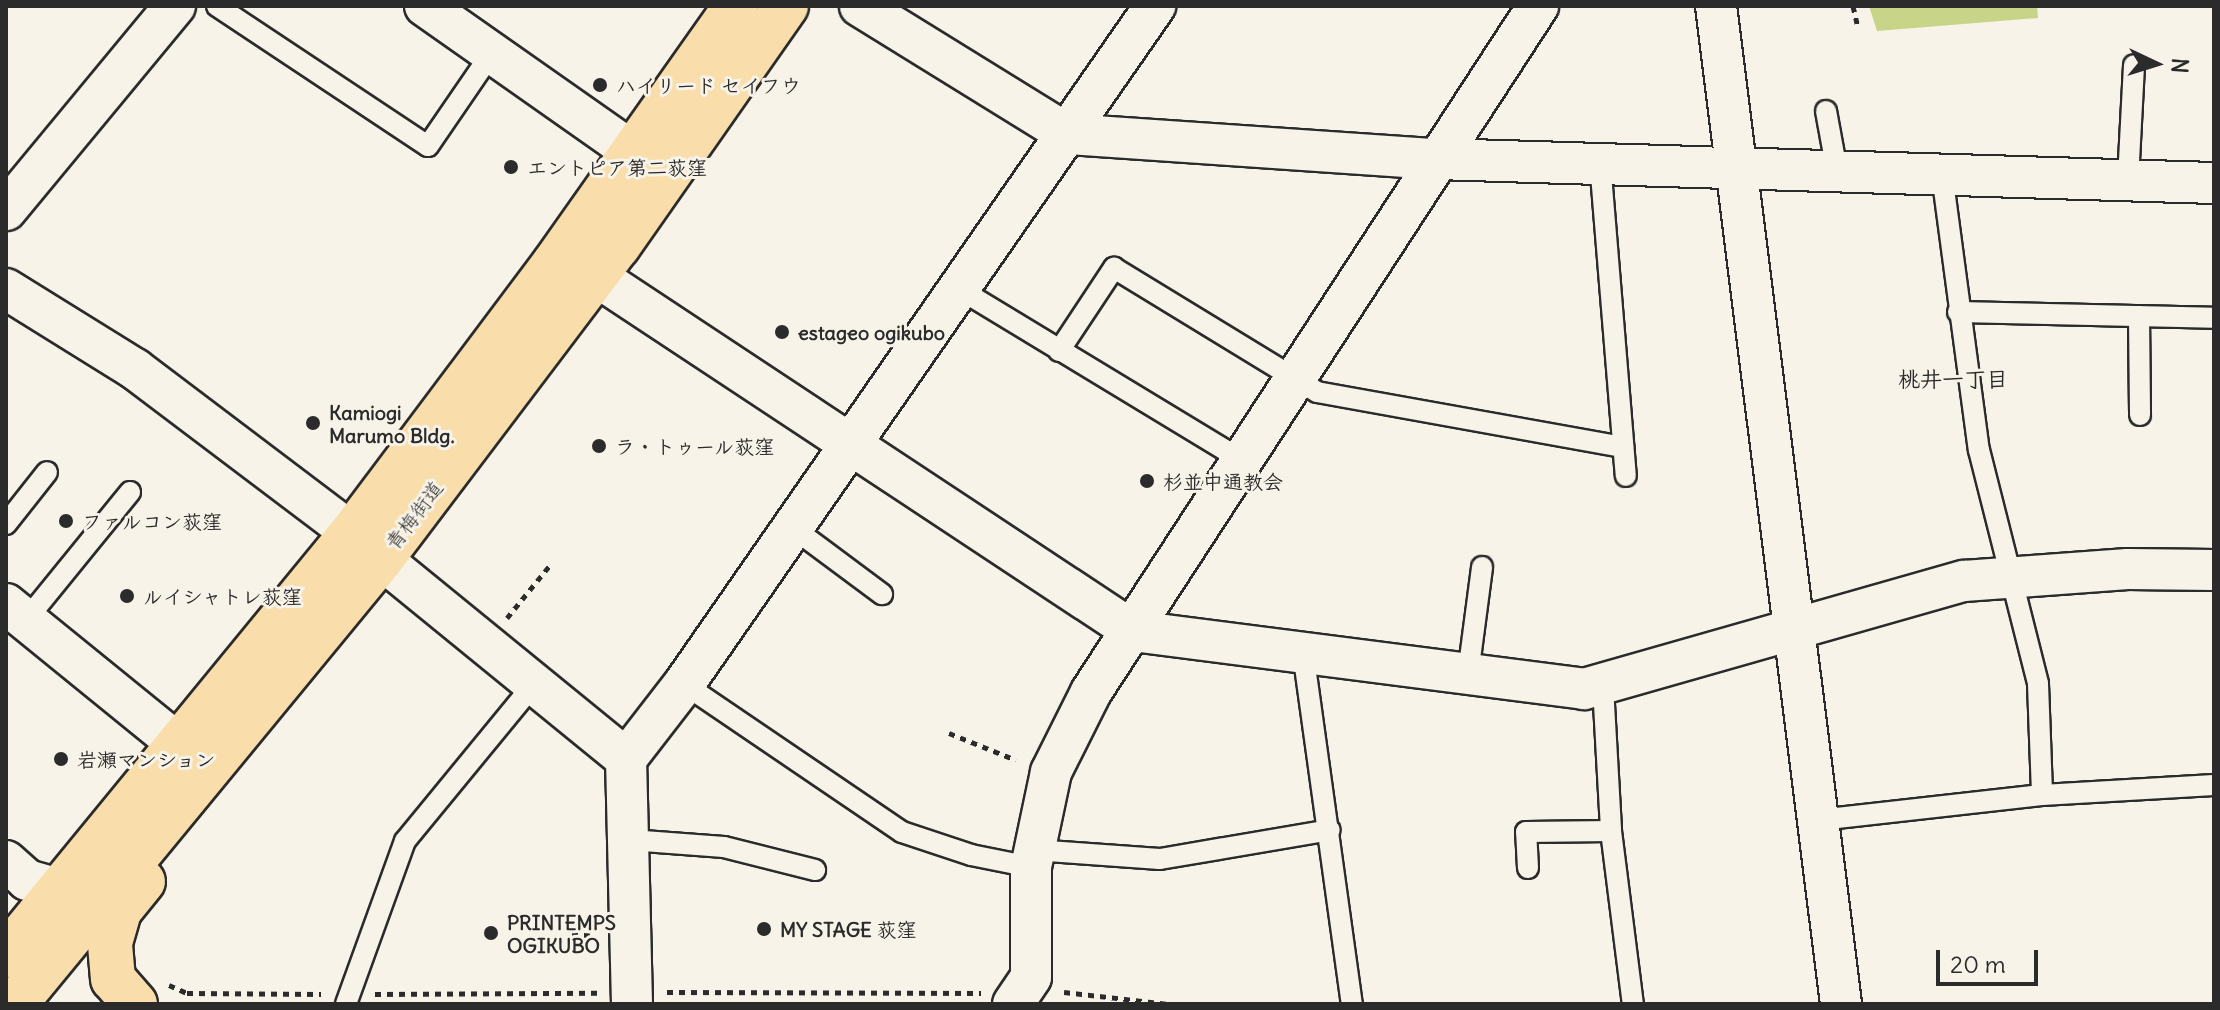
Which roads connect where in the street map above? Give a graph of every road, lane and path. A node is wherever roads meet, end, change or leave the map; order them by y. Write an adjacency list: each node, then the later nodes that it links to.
1 (175, 6): 24 (street)
2 (217, 6): 12 (lane)
3 (425, 6): 12 (street)
4 (736, 6): 16 (main road, 青梅街道)
5 (786, 6): 25 (main road, 青梅街道)
6 (860, 6): 15 (street)
7 (1155, 6): 15 (street)
8 (1538, 6): 17 (street)
9 (1716, 6): 19 (street)
10 (1853, 6): 11 (path)
11 (1858, 28)
12 (491, 54): 16 (street)
13 (2134, 65): 22 (lane)
14 (1826, 111): 20 (lane)
15 (1067, 134): 17 (street); 27 (street)
16 (634, 153): 42 (main road, 青梅街道)
17 (1437, 159): 18 (street); 32 (street)
18 (1600, 162): 19 (street); 35 (lane)
19 (1736, 167): 20 (street); 50 (street)
20 (1837, 171): 21 (street)
21 (1942, 174): 22 (street); 28 (lane)
22 (2128, 180): 23 (street)
23 (2214, 183)
24 (6, 210)
25 (596, 276): 34 (street); 42 (main road, 青梅街道)
26 (6, 289): 42 (street)
27 (961, 290): 31 (lane); 34 (street)
28 (1958, 312): 29 (lane); 46 (lane)
29 (2139, 316): 30 (lane); 33 (lane)
30 (2214, 318)
31 (1059, 351): 32 (lane); 36 (lane)
32 (1294, 380): 35 (lane); 36 (street)
33 (2140, 415)
34 (852, 442): 41 (street); 49 (street)
35 (1623, 447): 38 (lane)
36 (1243, 461): 49 (street)
37 (47, 472): 40 (lane)
38 (1626, 476)
39 (130, 492): 48 (lane)
40 (6, 524)
41 (793, 528): 47 (lane); 55 (street)
42 (367, 546): 51 (street); 58 (main road, 青梅街道); 63 (main road, 青梅街道)
43 (550, 565): 51 (path)
44 (1482, 567): 53 (lane)
45 (2214, 570): 46 (street)
46 (2010, 577): 50 (street); 62 (lane)
47 (882, 594)
48 (16, 612): 58 (street)
49 (1133, 631): 52 (street); 60 (street)
50 (1794, 631): 56 (street); 64 (street)
51 (486, 644): 54 (street)
52 (1303, 652): 53 (street); 65 (lane)
53 (1468, 674): 56 (street)
54 (535, 683): 59 (street); 76 (lane)
55 (684, 684): 59 (street); 68 (lane)
56 (1603, 686): 66 (lane)
57 (949, 733): 60 (path)
58 (176, 742): 72 (main road, 青梅街道)
59 (626, 759): 67 (street)
60 (1051, 772): 68 (street)
61 (2214, 785): 62 (lane)
62 (2042, 795): 64 (lane)
63 (181, 798): 74 (main road, 青梅街道); 75 (main road)
64 (1819, 820): 81 (street)
65 (1330, 830): 68 (lane); 79 (lane)
66 (1611, 831): 70 (lane); 80 (lane)
67 (630, 840): 71 (lane); 77 (street)
68 (1032, 858): 78 (street)
69 (6, 861): 72 (street)
70 (1528, 868)
71 (815, 870)
72 (58, 889): 73 (main road, 青梅街道)
73 (6, 955)
74 (15, 1004)
75 (135, 1004)
76 (346, 1004)
77 (632, 1004)
78 (1013, 1004)
79 (1352, 1004)
80 (1633, 1004)
81 (1841, 1004)

